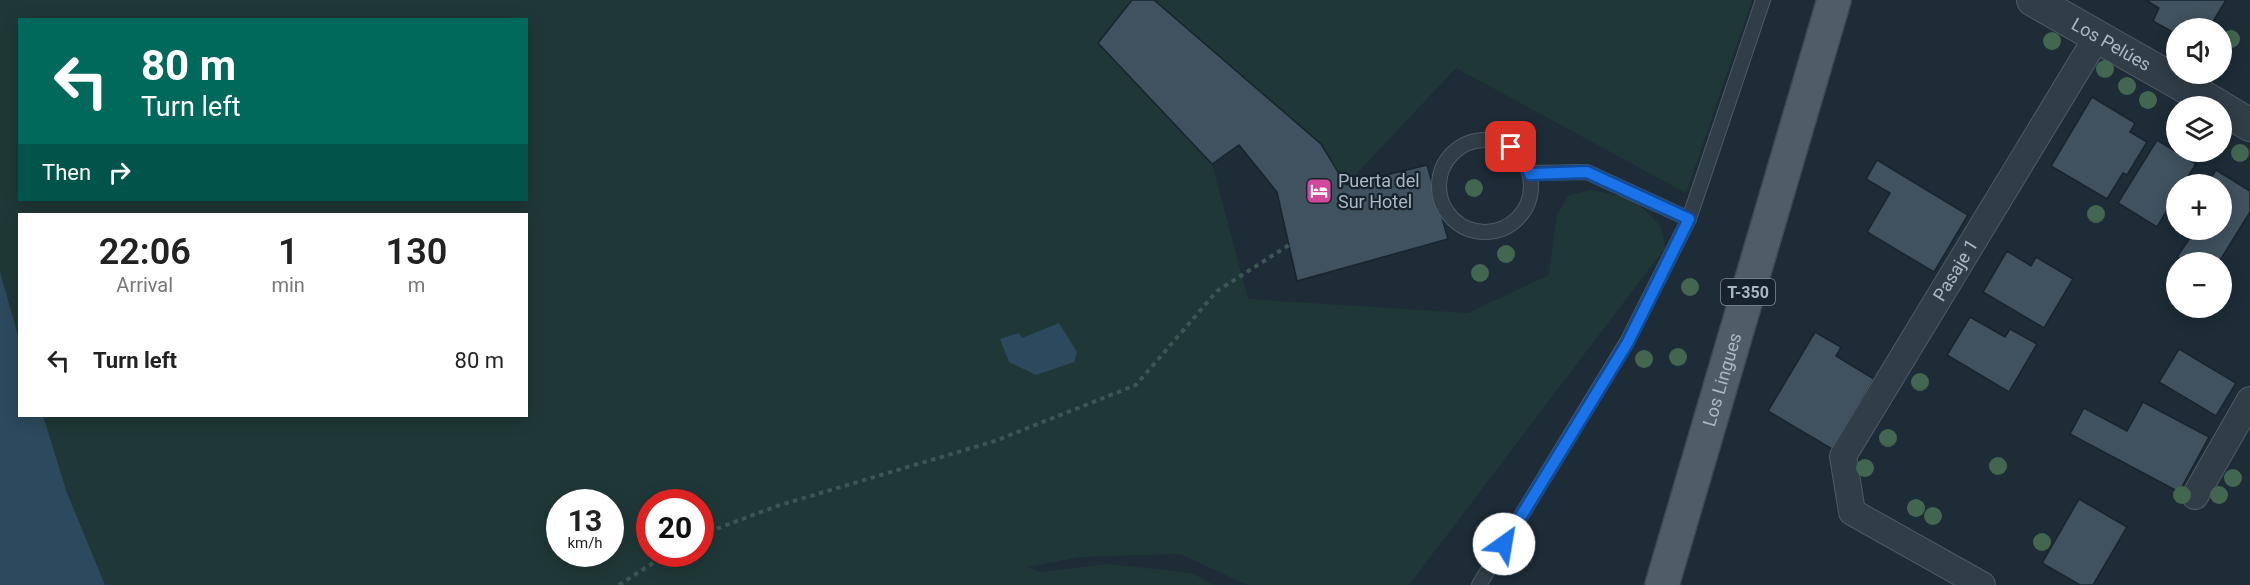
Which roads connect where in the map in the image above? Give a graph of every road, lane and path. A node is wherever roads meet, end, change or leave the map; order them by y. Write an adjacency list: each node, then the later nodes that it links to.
1 (1763, 0): 9 (lane)
2 (1834, 0): 17 (main road, Los Lingues / T-350)
3 (2033, 0): 4 (street, Los Pelúes)
4 (2097, 37): 5 (street, Los Pelúes); 18 (street, Pasaje 1)
5 (2201, 96)
6 (2232, 114): 7 (street, Los Pelúes)
7 (2250, 124)
8 (1530, 174): 8 (lane); 9 (lane)
9 (1689, 219): 16 (lane)
10 (1289, 244): 13 (path)
11 (2250, 400): 12 (street)
12 (2196, 496)
13 (714, 530)
14 (647, 567): 15 (path)
15 (620, 585)
16 (1479, 585)
17 (1662, 585)
18 (1982, 585)

